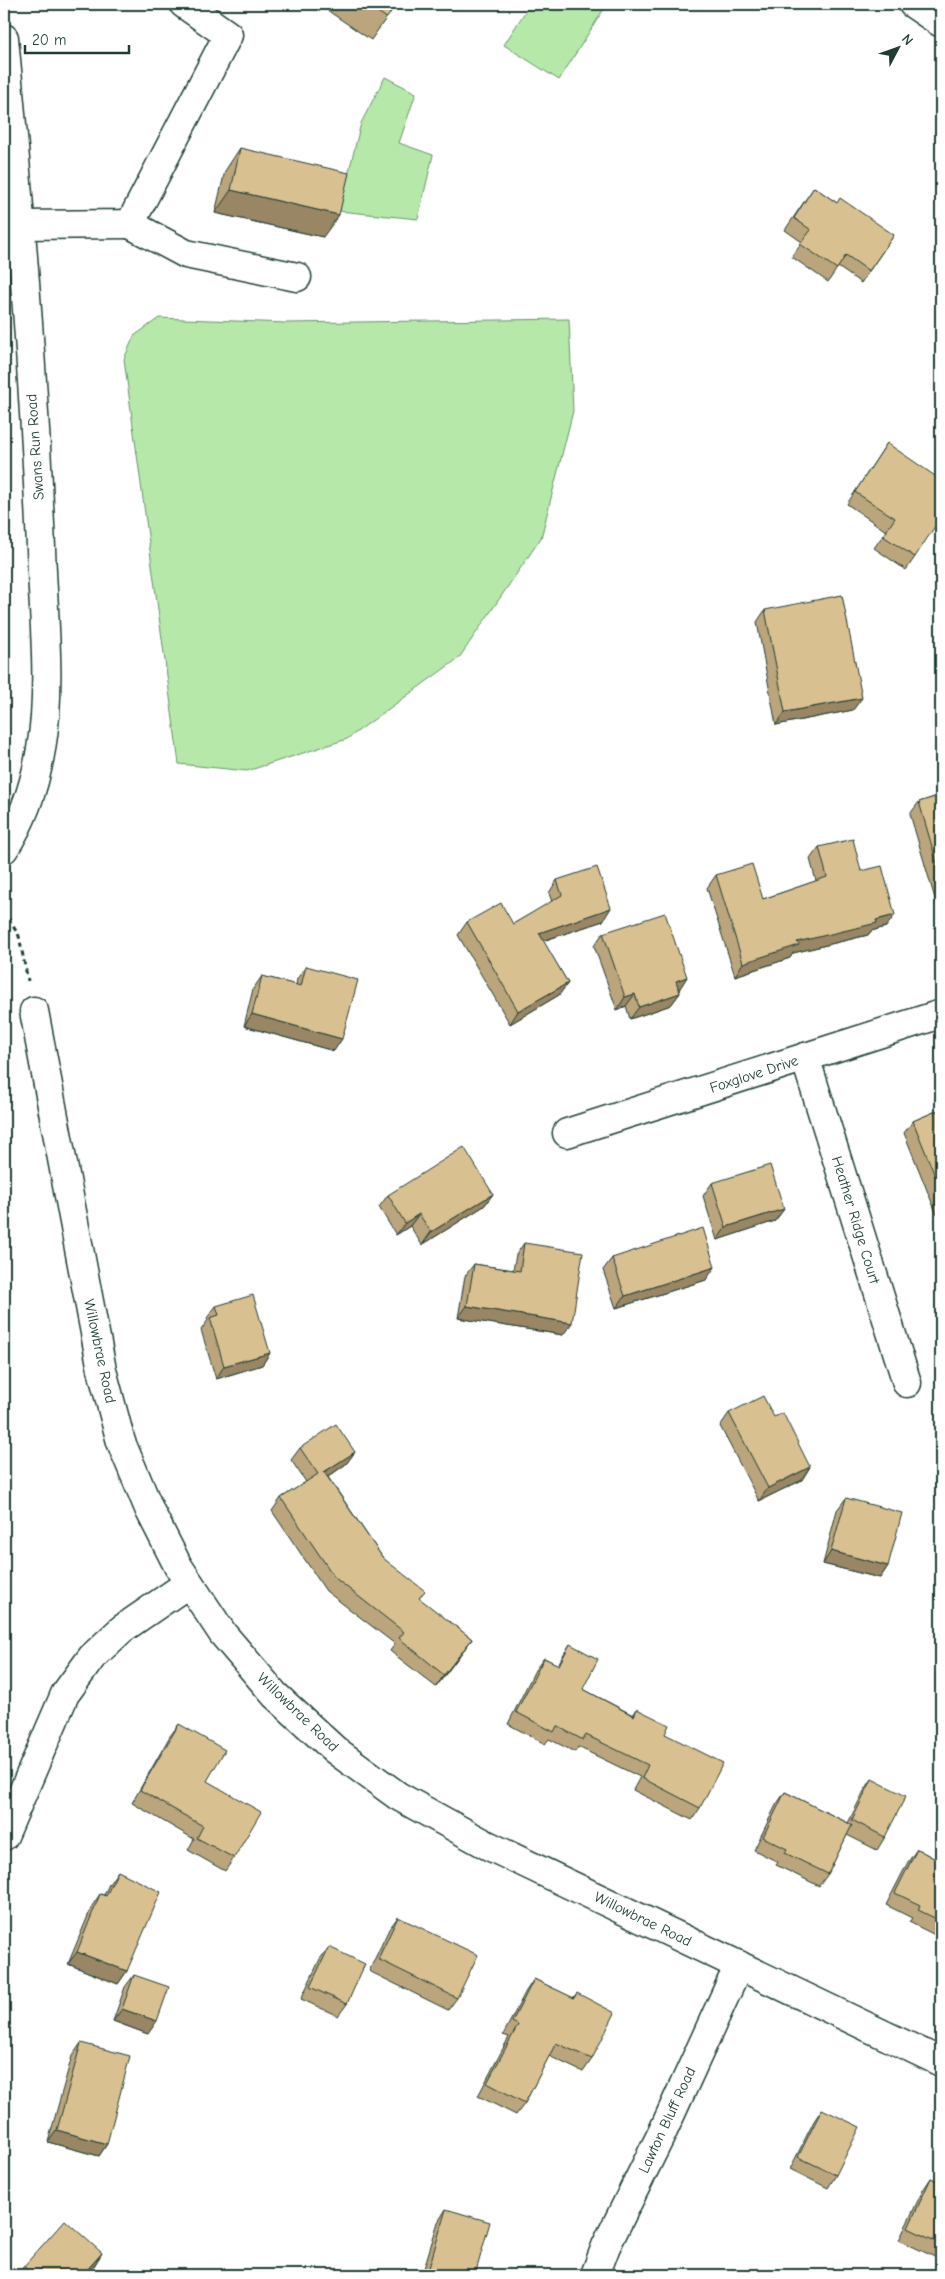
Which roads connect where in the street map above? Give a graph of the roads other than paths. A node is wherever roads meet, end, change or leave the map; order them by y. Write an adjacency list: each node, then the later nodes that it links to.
1 (184, 4): 5 (street)
2 (913, 4): 3 (street)
3 (941, 23)
4 (4, 38): 6 (street, Swans Run Road)
5 (130, 224): 6 (street); 7 (street)
6 (20, 225): 8 (street, Swans Run Road)
7 (297, 277)
8 (4, 849)
9 (34, 1012): 14 (street, Willowbrae Road)
10 (941, 1014): 11 (street, Foxglove Drive)
11 (805, 1057): 12 (street, Foxglove Drive); 13 (street, Heather Ridge Court)
12 (567, 1133)
13 (907, 1383)
14 (189, 1583): 15 (street); 16 (street, Willowbrae Road)
15 (4, 1836)
16 (739, 1965): 17 (street, Willowbrae Road); 18 (street, Lawton Bluff Road)
17 (941, 2062)
18 (595, 2275)

